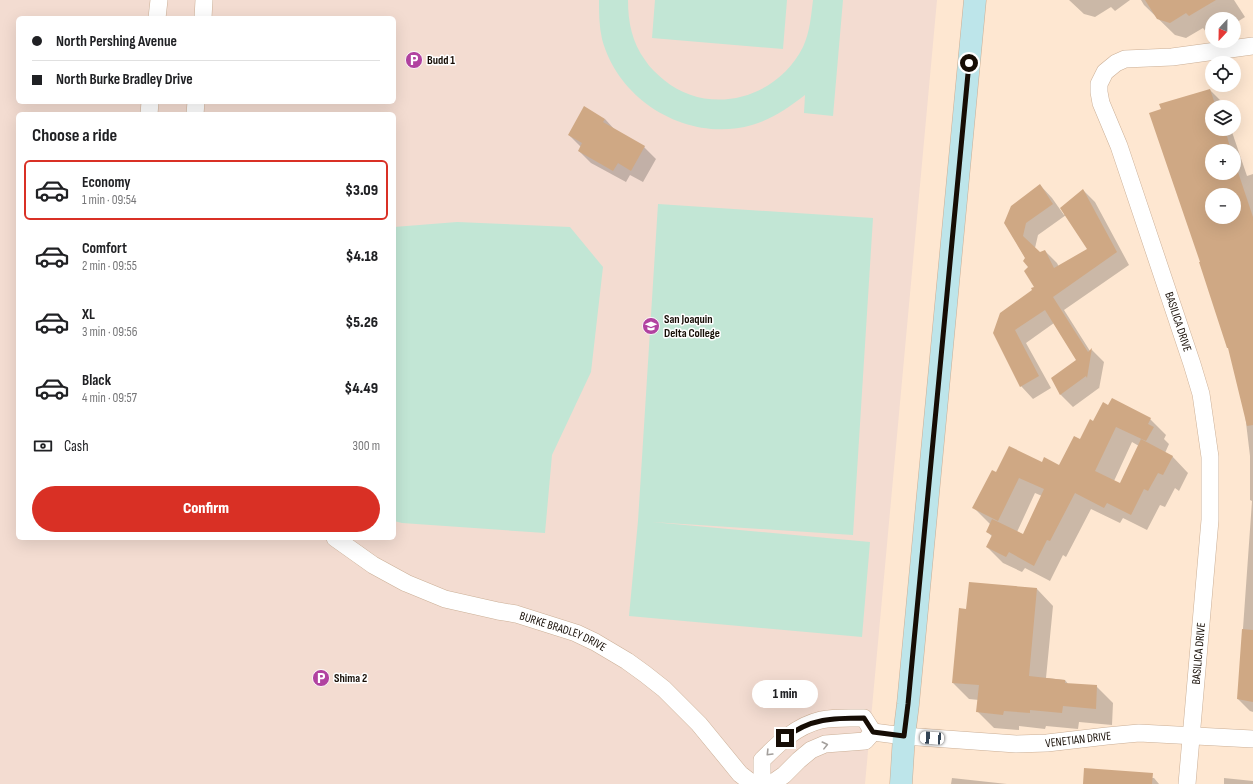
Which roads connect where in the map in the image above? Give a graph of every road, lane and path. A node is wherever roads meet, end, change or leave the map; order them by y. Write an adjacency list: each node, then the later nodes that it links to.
1 (159, 0): 4 (street)
2 (204, 0): 5 (street)
3 (975, 0): 10 (main road)
4 (157, 16)
5 (203, 16)
6 (1253, 46): 9 (street, BASILICA DRIVE)
7 (338, 540): 12 (street, BURKE BRADLEY DRIVE)
8 (873, 732): 10 (street, VENETIAN DRIVE); 13 (street, one-way to 13); 14 (street, one-way to 8)
9 (1191, 735): 10 (street, VENETIAN DRIVE); 11 (street, VENETIAN DRIVE); 16 (street, BASILICA DRIVE)
10 (904, 736): 15 (main road)
11 (1253, 739)
12 (753, 784)
13 (762, 784)
14 (772, 784)
15 (901, 784)
16 (1187, 784)

